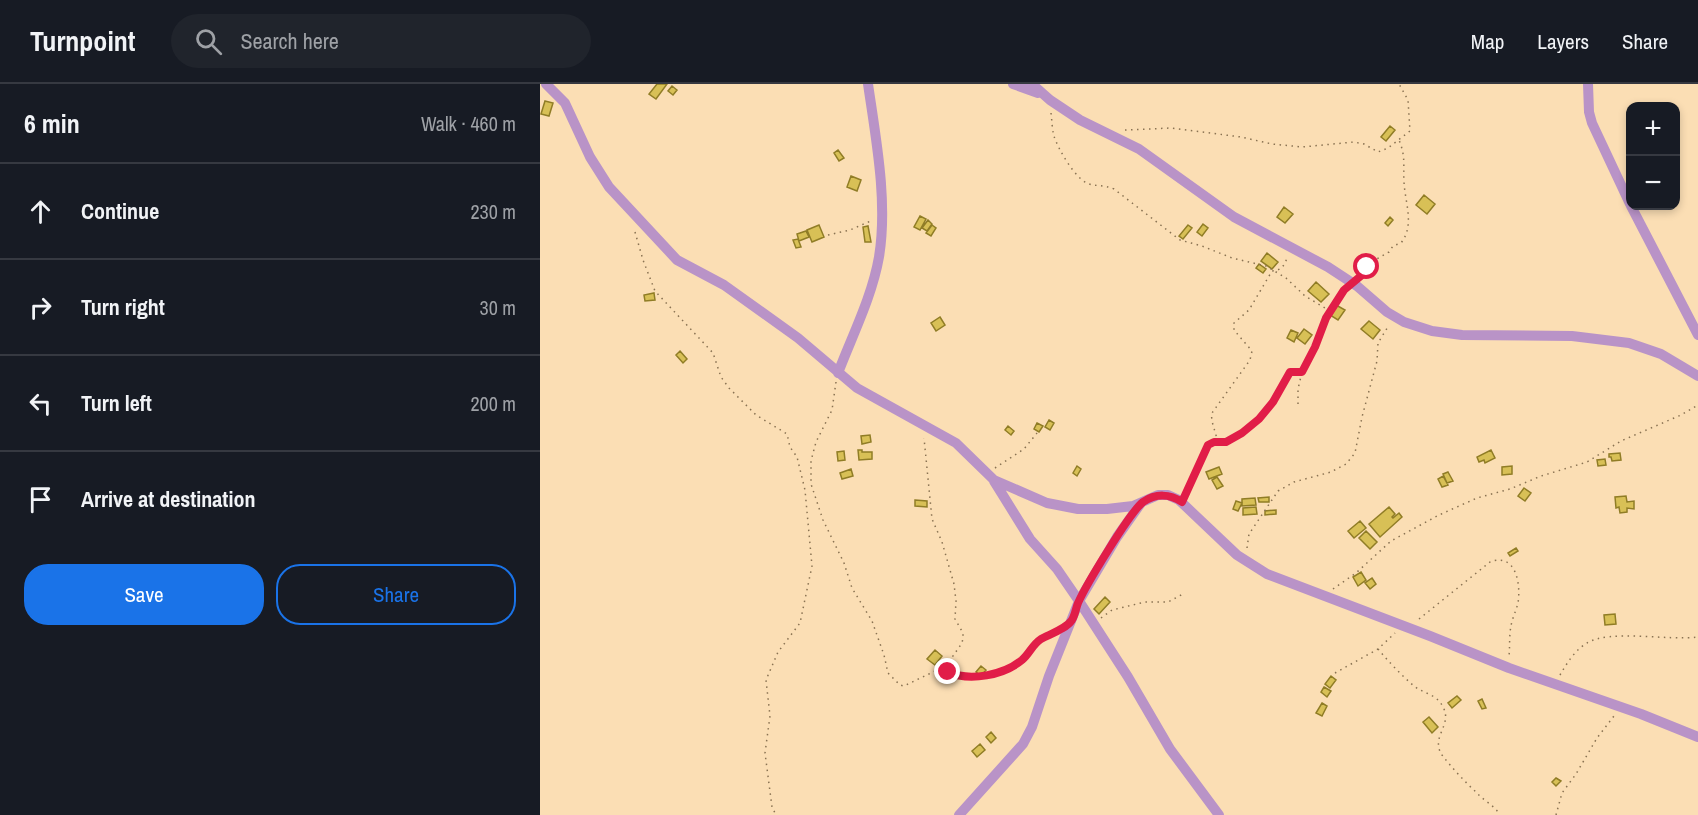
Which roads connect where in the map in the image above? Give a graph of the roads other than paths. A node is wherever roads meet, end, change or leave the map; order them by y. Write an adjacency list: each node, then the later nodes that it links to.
1 (546, 84): 10 (street)
2 (868, 84): 10 (street)
3 (1013, 84): 6 (street)
4 (1032, 84): 6 (street)
5 (1588, 84): 7 (street)
6 (1047, 98): 11 (street)
7 (1626, 194)
8 (1634, 210): 9 (street)
9 (1698, 335)
10 (838, 373): 12 (street)
11 (1698, 376)
12 (992, 478): 13 (street); 14 (street)
13 (1141, 503): 14 (street); 15 (street)
14 (1079, 601): 16 (street); 17 (street)
15 (1698, 737)
16 (959, 815)
17 (1219, 815)

